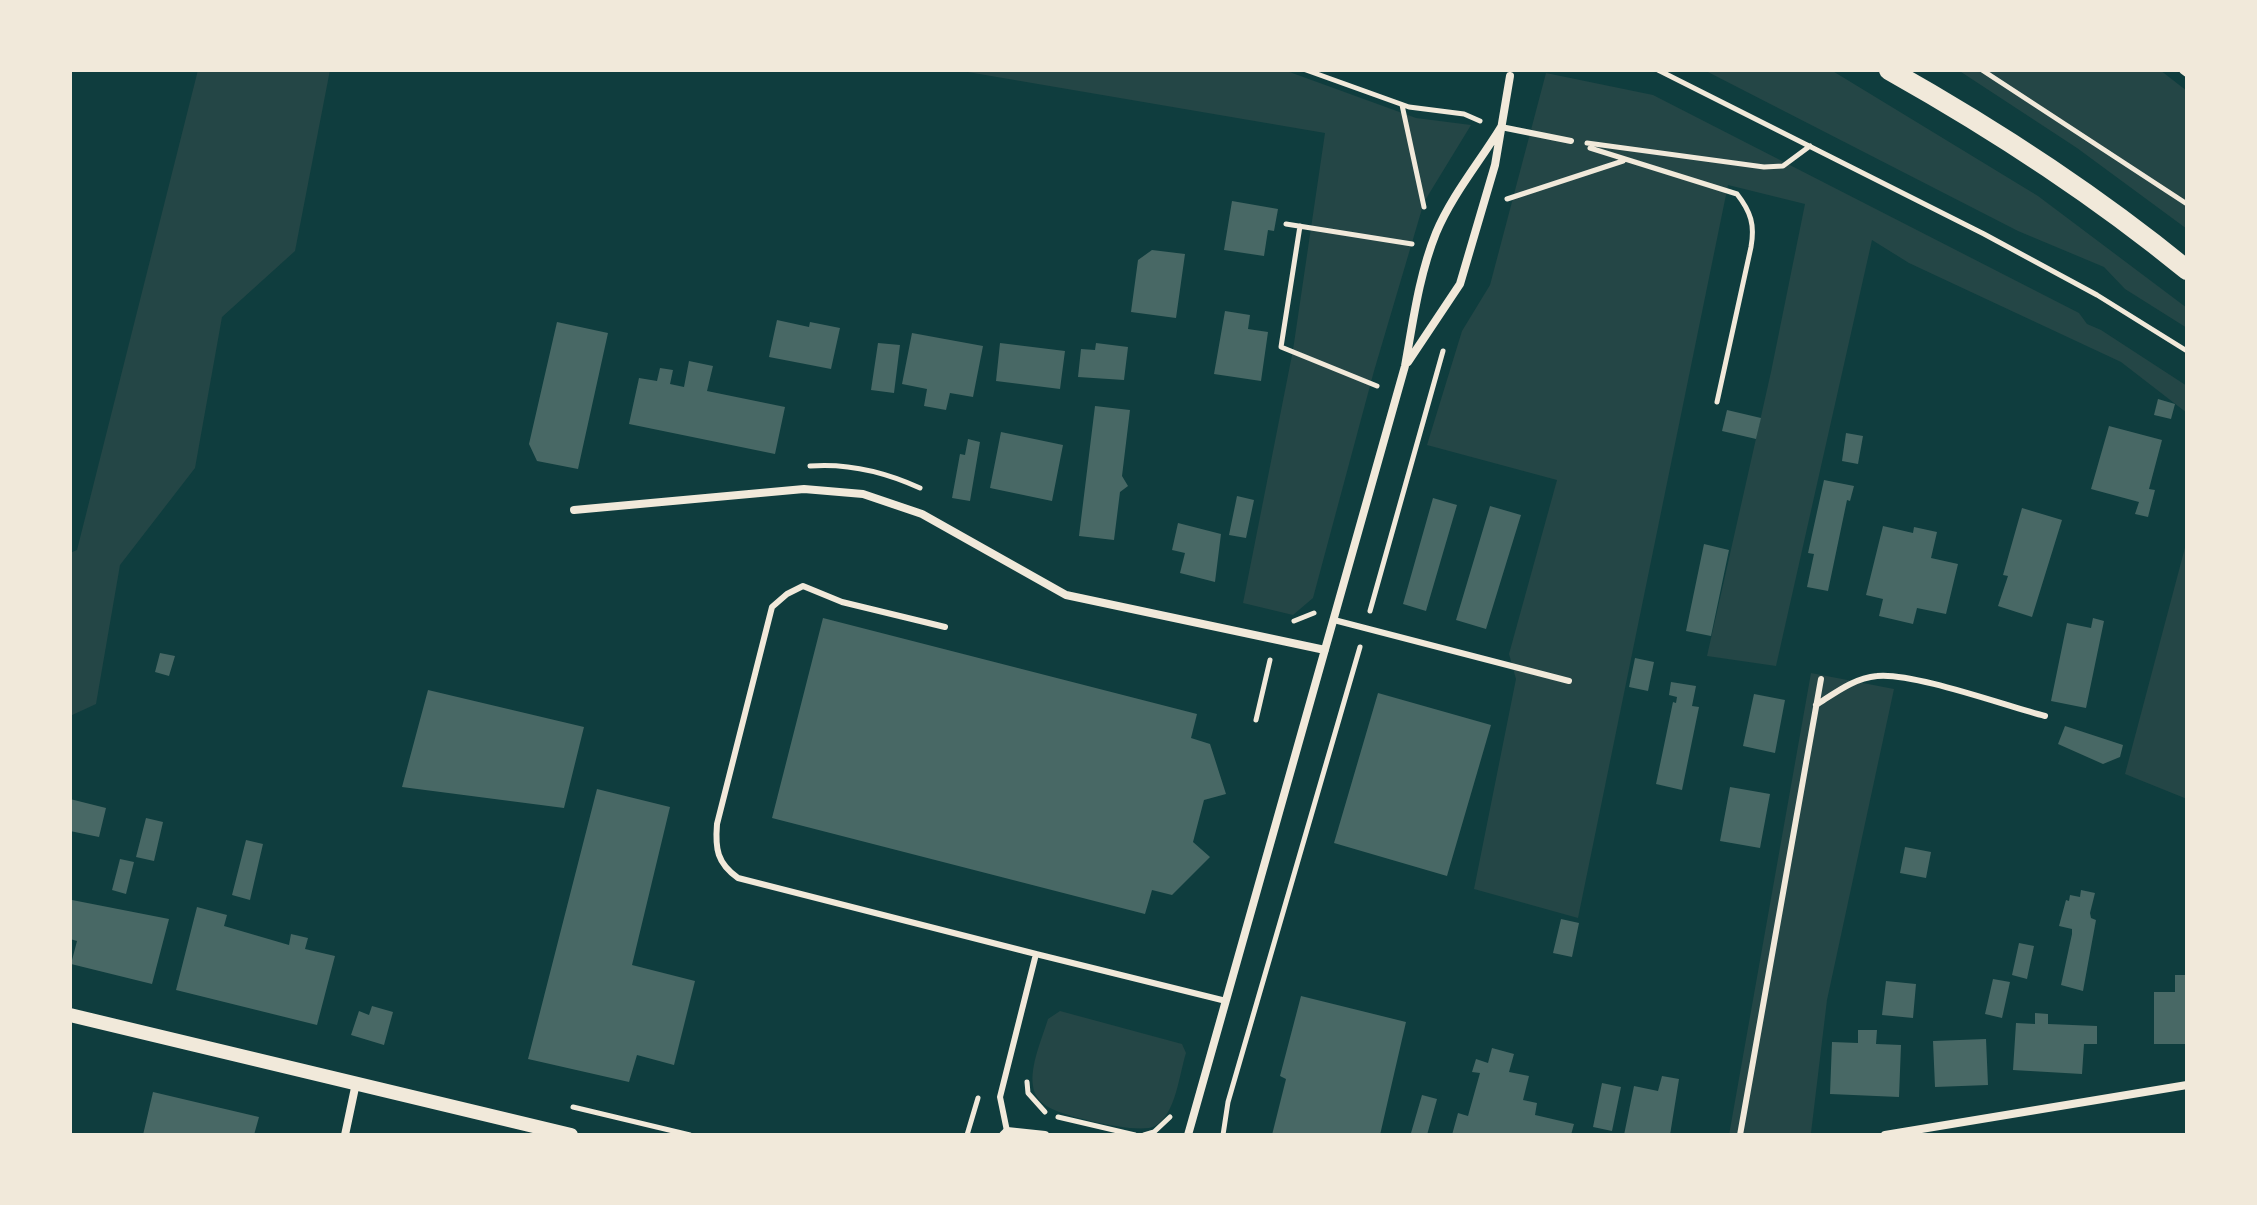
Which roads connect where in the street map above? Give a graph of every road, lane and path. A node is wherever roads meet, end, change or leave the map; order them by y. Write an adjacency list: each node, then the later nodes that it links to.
1 (1306, 70): 6 (path)
2 (1658, 70): 9 (path)
3 (1889, 70): 16 (main road)
4 (1982, 70): 12 (path)
5 (1510, 76): 7 (street)
6 (1402, 105): 7 (path); 15 (path)
7 (1501, 127): 8 (lane); 15 (street); 18 (street)
8 (1571, 141): 9 (path); 10 (path)
9 (1810, 146): 17 (path)
10 (1625, 160): 11 (path); 20 (path)
11 (1499, 202)
12 (2187, 204)
13 (1286, 224): 14 (path)
14 (1300, 226): 15 (path); 19 (path)
15 (1432, 247): 18 (street)
16 (2187, 270)
17 (2187, 351)
18 (1405, 366): 19 (street)
19 (1397, 393): 23 (street)
20 (1717, 402)
21 (574, 510): 25 (street)
22 (1319, 601): 25 (path)
23 (1334, 620): 26 (street); 30 (lane)
24 (945, 627): 34 (lane)
25 (1274, 637): 26 (street); 27 (path)
26 (1325, 650): 35 (street)
27 (1270, 660): 28 (path); 33 (path)
28 (1285, 663)
29 (1821, 679): 31 (lane)
30 (1569, 681)
31 (1816, 705): 32 (lane); 46 (lane)
32 (2045, 716)
33 (1256, 720)
34 (1036, 954): 35 (lane); 40 (lane)
35 (1226, 1001): 45 (street)
36 (70, 1015): 38 (street)
37 (1029, 1068): 44 (path)
38 (356, 1083): 41 (street); 42 (street)
39 (2187, 1085): 47 (street)
40 (1005, 1133): 43 (street)
41 (345, 1135)
42 (571, 1135)
43 (1045, 1135)
44 (1135, 1135)
45 (1188, 1135)
46 (1740, 1135)
47 (1885, 1135)

